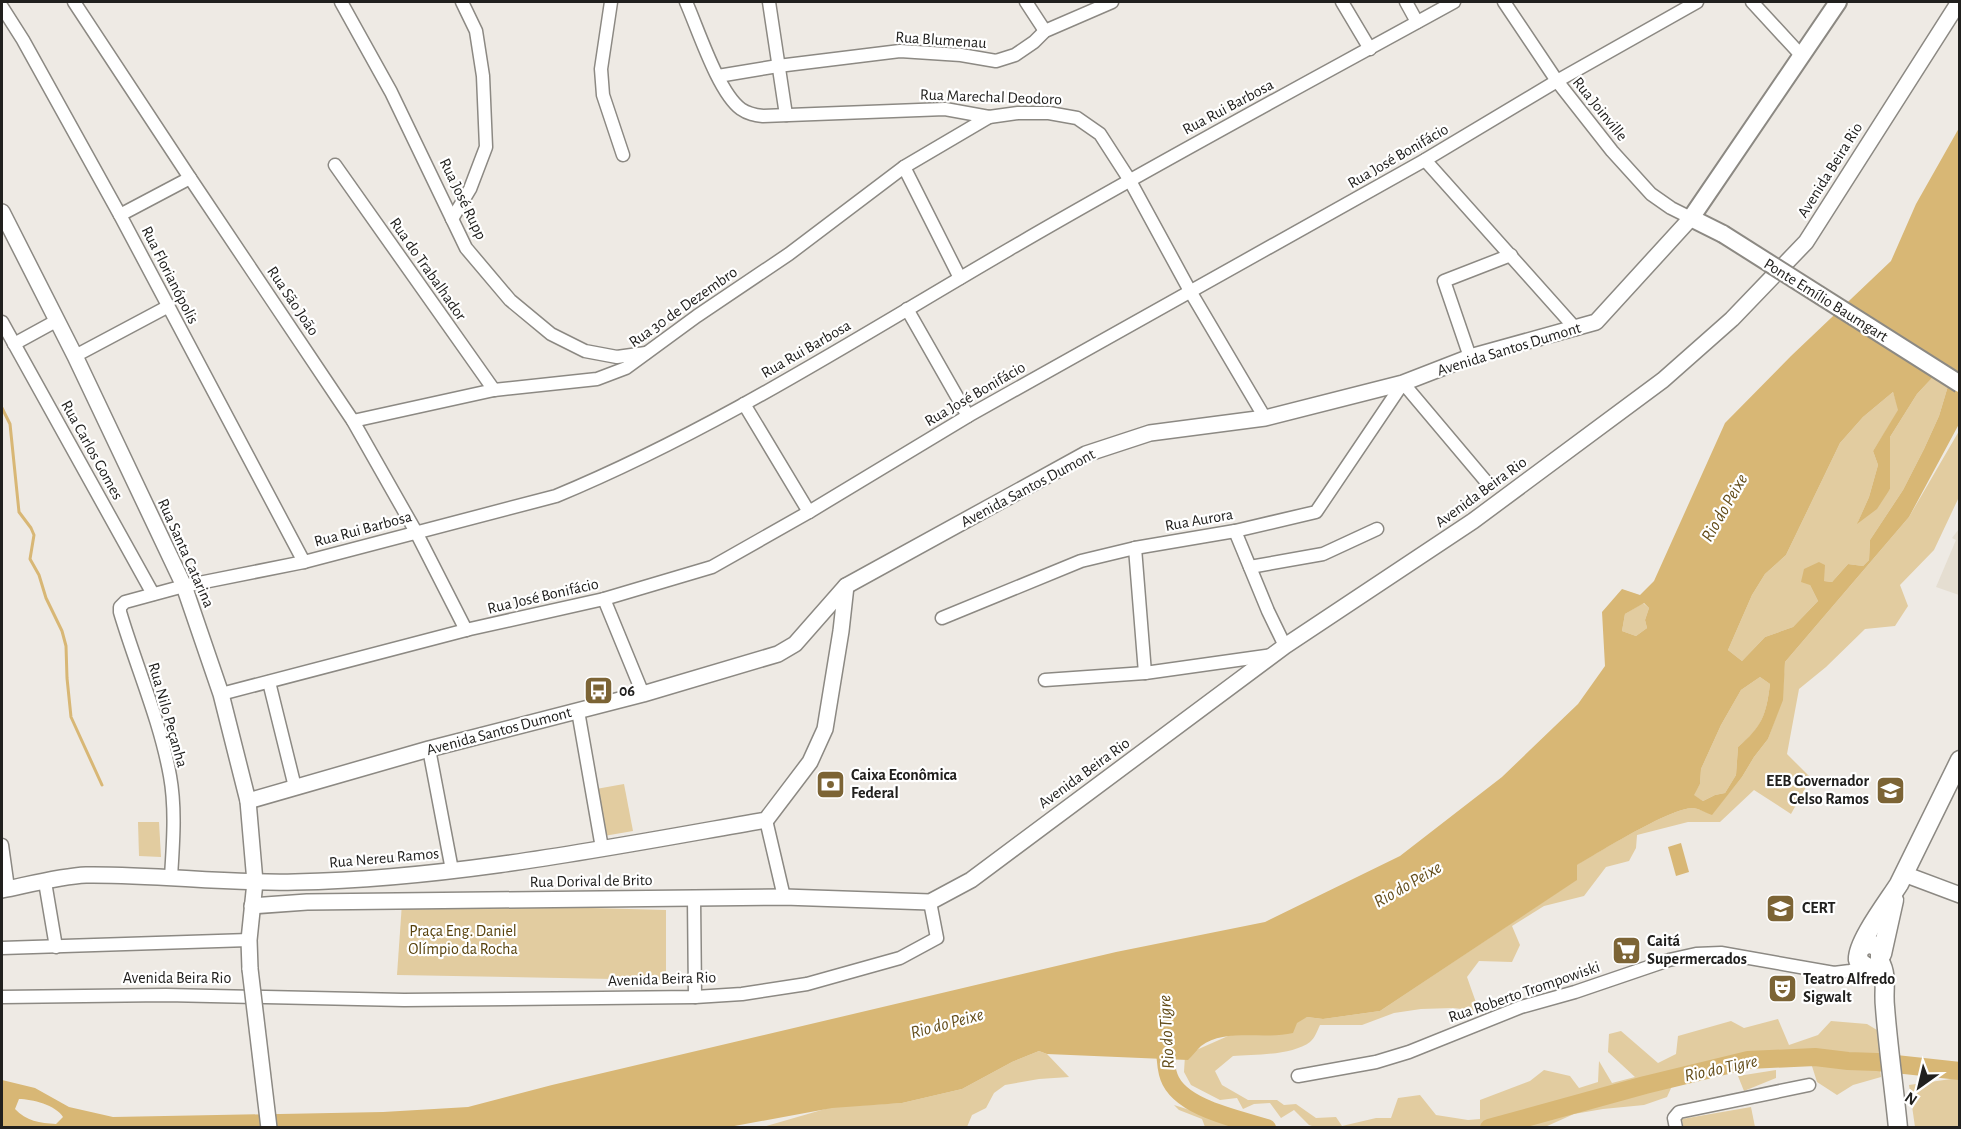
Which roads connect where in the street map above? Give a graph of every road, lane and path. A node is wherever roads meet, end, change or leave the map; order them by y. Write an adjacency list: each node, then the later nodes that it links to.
1 (74, 2): 31 (street, Rua São João)
2 (341, 2): 36 (street, Rua José Rupp)
3 (462, 2): 36 (street)
4 (611, 2): 27 (street)
5 (686, 2): 23 (street, Rua Marechal Deodoro)
6 (769, 2): 22 (street)
7 (1026, 2): 19 (street)
8 (1112, 2): 19 (street, Rua Blumenau)
9 (1342, 2): 20 (street)
10 (1406, 2): 18 (street)
11 (1454, 2): 18 (street, Rua Rui Barbosa)
12 (1504, 2): 24 (street, Rua Joinville)
13 (1696, 2): 24 (street, Rua José Bonifácio)
14 (1752, 2): 21 (street)
15 (1838, 2): 21 (main road, Avenida Santos Dumont)
16 (1959, 2): 73 (street, Avenida Beira Rio)
17 (2, 7): 34 (street, Rua Florianópolis)
18 (1417, 22): 20 (street, Rua Rui Barbosa)
19 (1045, 31): 22 (street, Rua Blumenau)
20 (1370, 49): 32 (street, Rua Rui Barbosa)
21 (1800, 54): 35 (main road, Avenida Santos Dumont)
22 (778, 66): 23 (street, Rua Blumenau); 25 (street)
23 (718, 76): 25 (street, Rua Marechal Deodoro)
24 (1557, 81): 28 (street, Rua José Bonifácio); 35 (street, Rua Joinville)
25 (786, 115): 26 (street, Rua Marechal Deodoro)
26 (989, 117): 30 (street, Rua 30 de Dezembro); 32 (street, Rua Marechal Deodoro)
27 (624, 155)
28 (1425, 160): 37 (street); 39 (street, Rua José Bonifácio)
29 (335, 165): 51 (street, Rua do Trabalhador)
30 (904, 167): 38 (street); 46 (street, Rua 30 de Dezembro)
31 (190, 178): 34 (street); 55 (street, Rua São João)
32 (1129, 179): 38 (street, Rua Rui Barbosa); 39 (street, Rua Marechal Deodoro)
33 (2, 212): 42 (street, Rua Santa Catarina)
34 (120, 215): 40 (street, Rua Florianópolis)
35 (1691, 218): 44 (street, Avenida Santos Dumont); 50 (main road, Ponte Emílio Baumgart, bridge)
36 (452, 219): 46 (street, Rua José Rupp)
37 (1511, 255): 44 (street); 48 (street)
38 (960, 278): 41 (street, Rua Rui Barbosa)
39 (1190, 291): 53 (street, Rua José Bonifácio); 54 (street, Rua Marechal Deodoro)
40 (167, 307): 47 (street); 62 (street, Rua Florianópolis)
41 (908, 309): 52 (street, Rua Rui Barbosa); 53 (street)
42 (56, 321): 45 (street); 47 (street, Rua Santa Catarina)
43 (2, 322): 45 (street, Rua Carlos Gomes)
44 (1576, 328): 48 (street, Avenida Santos Dumont)
45 (14, 344): 66 (street, Rua Carlos Gomes)
46 (647, 353): 51 (street, Rua 30 de Dezembro)
47 (75, 356): 64 (street, Rua Santa Catarina)
48 (1470, 357): 49 (street, Avenida Santos Dumont)
49 (1403, 383): 54 (street, Avenida Santos Dumont); 56 (street); 59 (street, Rua Aurora)
50 (1959, 384)
51 (494, 390): 55 (street, Rua 30 de Dezembro)
52 (744, 404): 57 (street); 60 (street, Rua Rui Barbosa)
53 (968, 416): 57 (street, Rua José Bonifácio)
54 (1265, 418): 65 (street, Avenida Santos Dumont)
55 (353, 421): 60 (street, Rua São João)
56 (1489, 485)
57 (809, 512): 67 (street, Rua José Bonifácio)
58 (1377, 529): 63 (street)
59 (1234, 531): 61 (street, Rua Aurora); 63 (street)
60 (416, 532): 62 (street, Rua Rui Barbosa); 71 (street, Rua São João)
61 (1135, 548): 69 (street, Rua Aurora); 74 (street)
62 (304, 562): 64 (street, Rua Rui Barbosa)
63 (1250, 567): 73 (street)
64 (184, 586): 66 (street, Rua Rui Barbosa); 77 (street, Rua Santa Catarina)
65 (846, 586): 70 (street, Avenida Santos Dumont); 72 (street)
66 (153, 594): 68 (street, Rua Rui Barbosa)
67 (604, 599): 71 (street, Rua José Bonifácio); 78 (street)
68 (125, 602): 88 (street, Rua Nilo Peçanha)
69 (942, 618)
70 (812, 625): 72 (street); 78 (street, Avenida Santos Dumont)
71 (466, 630): 76 (street, Rua José Bonifácio)
72 (841, 631): 84 (street)
73 (1279, 651): 74 (street); 96 (street, Avenida Beira Rio)
74 (1145, 673): 75 (street)
75 (1045, 681)
76 (268, 682): 77 (street, Rua José Bonifácio); 82 (street)
77 (221, 694): 83 (street, Rua Santa Catarina)
78 (643, 694): 79 (street, Avenida Santos Dumont)
79 (578, 711): 80 (street, Avenida Santos Dumont); 86 (street)
80 (429, 749): 82 (street, Avenida Santos Dumont); 87 (street)
81 (1959, 760): 89 (main road)
82 (295, 787): 83 (street, Avenida Santos Dumont)
83 (248, 801): 91 (street, Rua Santa Catarina)
84 (766, 820): 86 (street, Rua Nereu Ramos); 94 (street)
85 (2, 845): 92 (street)
86 (602, 848): 87 (street, Rua Nereu Ramos)
87 (452, 870): 91 (street, Rua Nereu Ramos)
88 (171, 877): 90 (street, Rua Nereu Ramos); 91 (street, Rua Nereu Ramos)
89 (1899, 881): 93 (street); 101 (main road)
90 (45, 882): 92 (street, Rua Nereu Ramos); 99 (street)
91 (255, 882): 97 (street, Rua Santa Catarina)
92 (5, 889)
93 (1959, 895)
94 (784, 897): 95 (street, Rua Dorival de Brito); 96 (street, Rua Dorival de Brito)
95 (694, 898): 97 (street, Rua Dorival de Brito); 103 (street)
96 (930, 902): 103 (street, Avenida Beira Rio)
97 (252, 906): 98 (street, Rua Santa Catarina)
98 (249, 940): 99 (street); 106 (street, Rua Santa Catarina, bridge)
99 (56, 947): 100 (street)
100 (2, 948)
101 (1868, 958): 104 (street, Rua Roberto Trompowiski); 108 (main road)
102 (2, 997): 103 (street, Avenida Beira Rio)
103 (695, 997)
104 (1298, 1076)
105 (1809, 1085): 107 (street)
106 (269, 1128)
107 (1676, 1128)
108 (1898, 1128)

